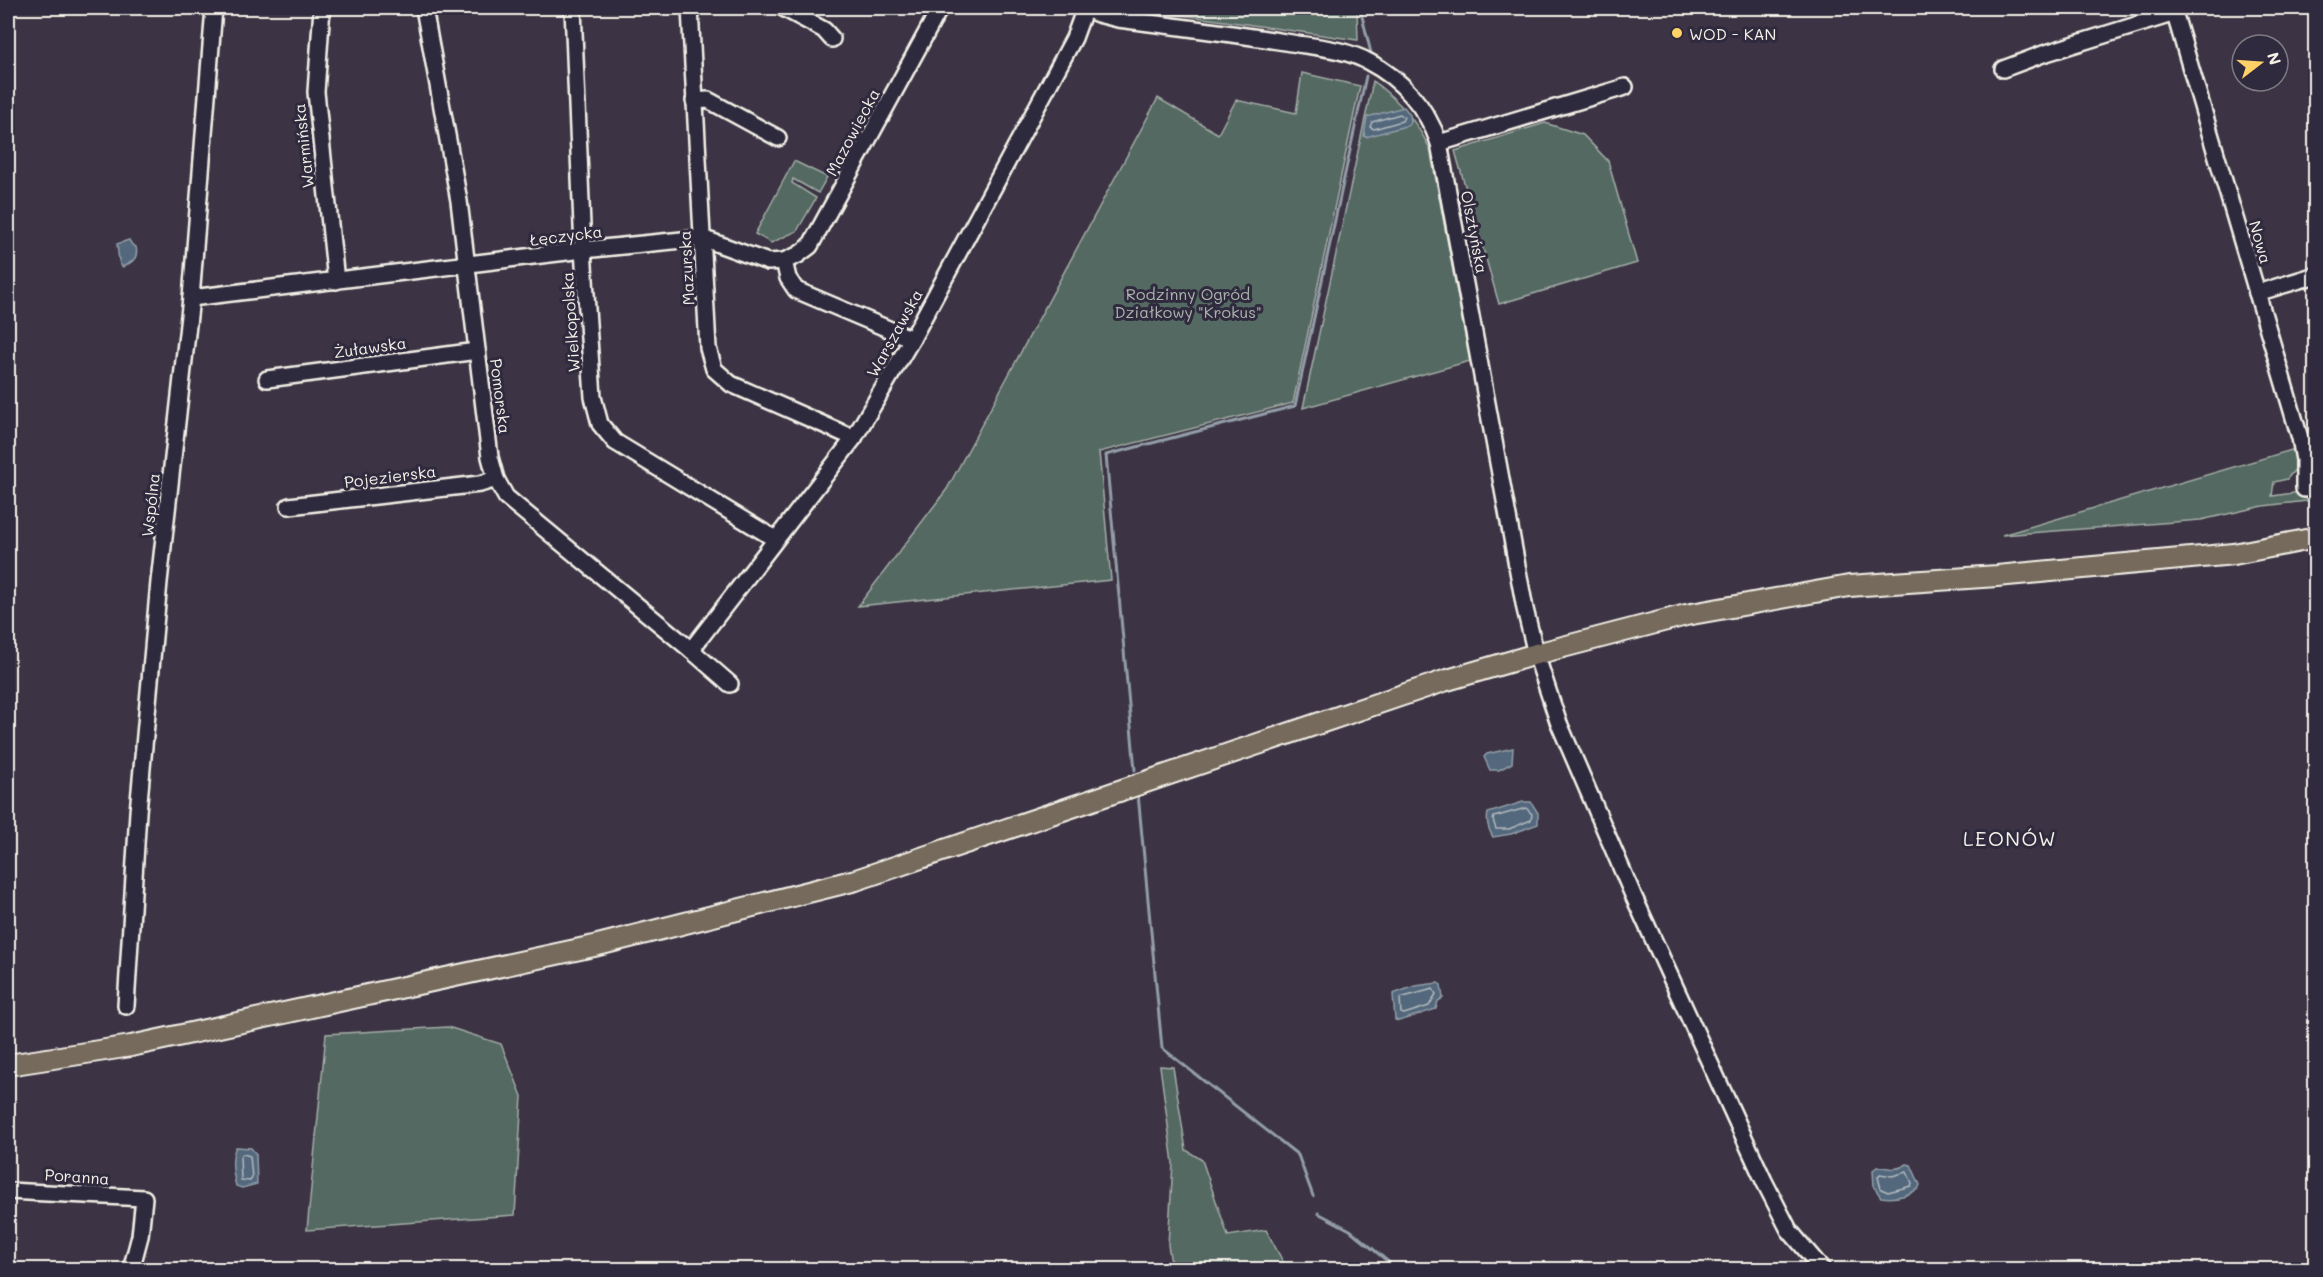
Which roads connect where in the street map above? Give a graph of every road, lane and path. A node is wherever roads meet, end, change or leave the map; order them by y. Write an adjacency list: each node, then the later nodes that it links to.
1 (214, 8): 23 (street, Wspólna)
2 (322, 8): 21 (street, Warmińska)
3 (424, 8): 19 (street, Pomorska)
4 (573, 8): 17 (street, Wielkopolska)
5 (690, 8): 13 (street, Mazurska)
6 (783, 8): 10 (street)
7 (940, 8): 18 (street, Mazowiecka)
8 (1085, 8): 15 (street, Olsztyńska); 24 (street, Warszawska)
9 (2174, 10): 11 (street); 22 (street, Nowa)
10 (832, 39)
11 (2002, 69)
12 (1625, 87): 15 (street)
13 (694, 101): 14 (street); 16 (street, Mazurska)
14 (778, 138)
15 (1439, 143): 34 (street, Olsztyńska)
16 (702, 238): 17 (street, Łęczycka); 18 (street, Łęczycka); 27 (street, Mazurska)
17 (584, 250): 19 (street, Łęczycka); 32 (street, Wielkopolska)
18 (784, 261): 24 (street)
19 (467, 266): 21 (street, Łęczycka); 25 (street, Pomorska)
20 (2316, 275): 22 (street)
21 (336, 281): 23 (street, Łęczycka)
22 (2257, 293): 29 (street, Nowa)
23 (191, 298): 36 (street, Wspólna)
24 (912, 339): 27 (street, Warszawska)
25 (477, 351): 26 (street, Żuławska); 28 (street, Pomorska)
26 (267, 379)
27 (854, 438): 32 (street, Warszawska)
28 (496, 479): 30 (street, Pojezierska); 33 (street, Pomorska)
29 (2304, 489)
30 (289, 506)
31 (2316, 538): 34 (main road)
32 (775, 539): 33 (street, Warszawska)
33 (692, 650): 35 (street, Pomorska)
34 (1536, 654): 37 (main road); 40 (street, Olsztyńska)
35 (730, 684)
36 (126, 1006)
37 (8, 1065)
38 (8, 1191): 39 (street, Poranna)
39 (131, 1269)
40 (1823, 1269)

